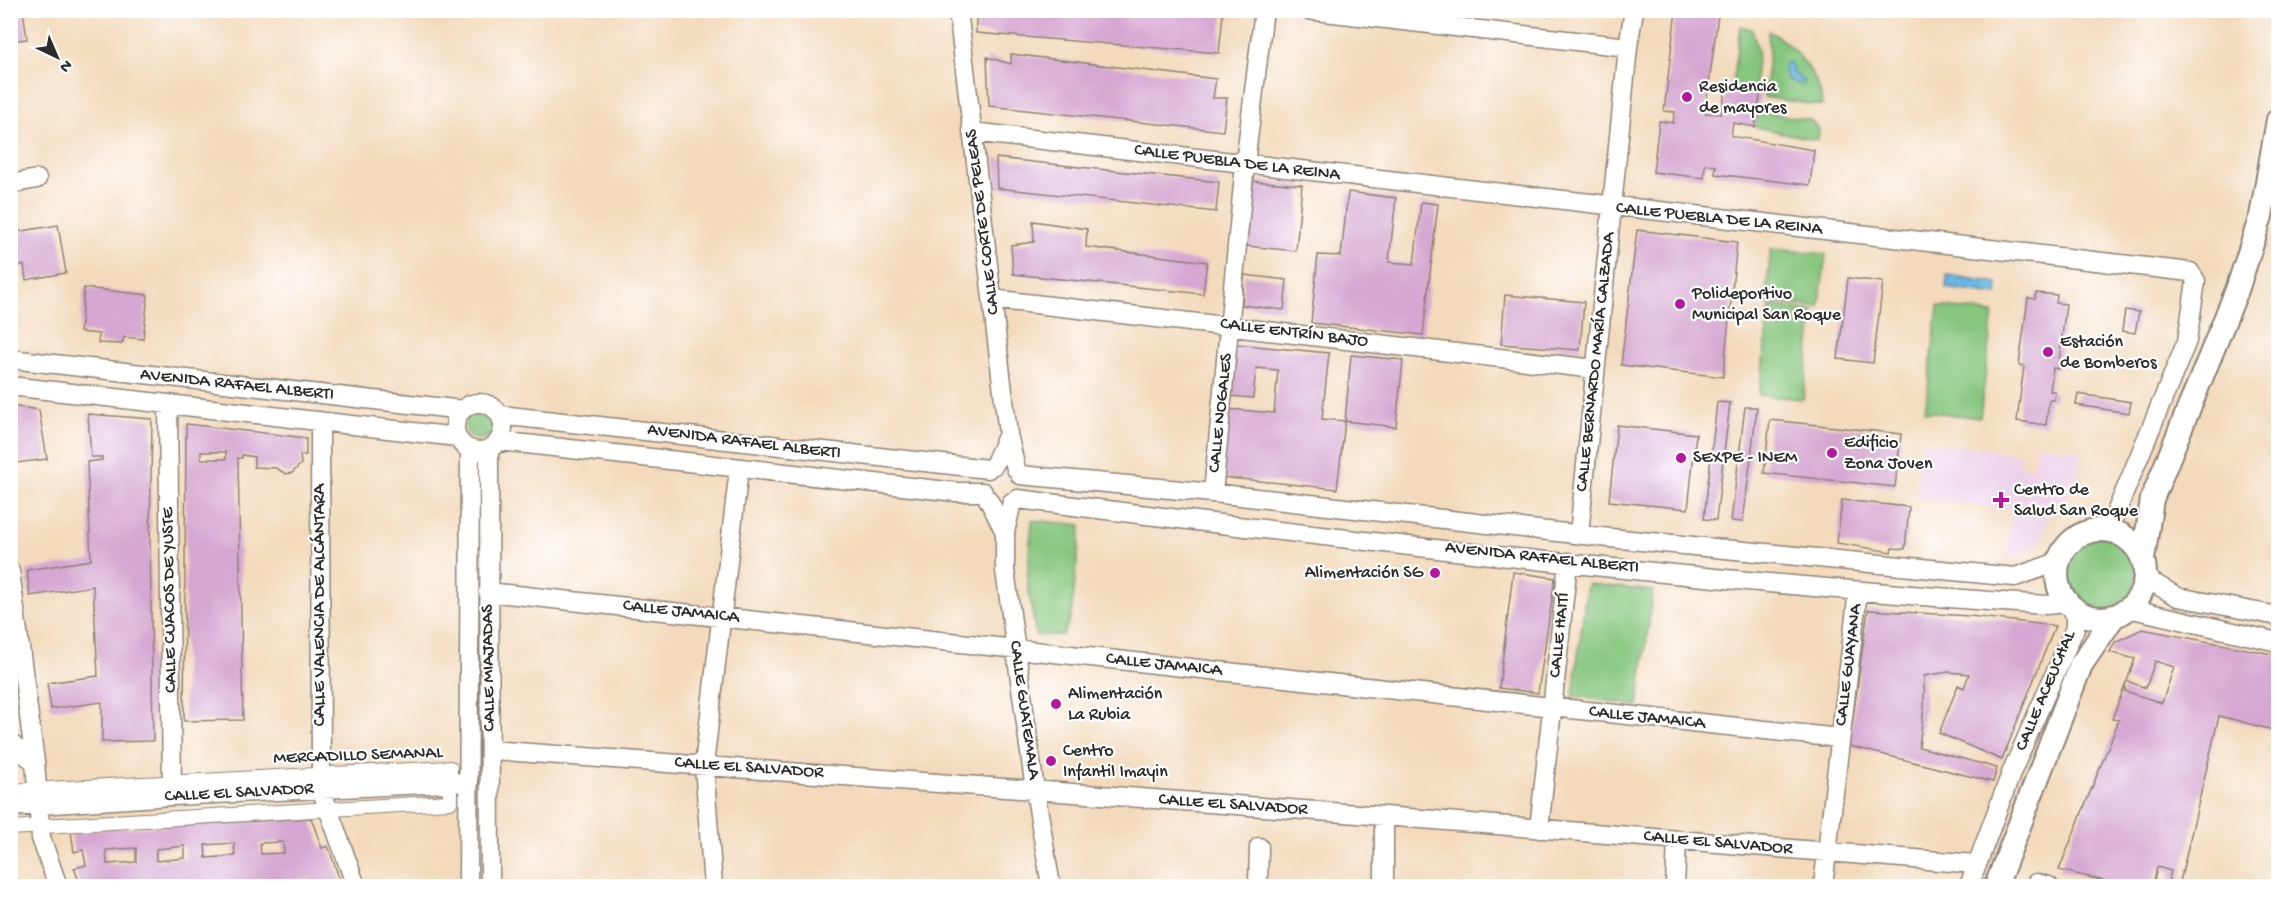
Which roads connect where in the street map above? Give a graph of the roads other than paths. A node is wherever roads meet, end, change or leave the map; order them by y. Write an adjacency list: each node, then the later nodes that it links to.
1 (958, 10): 7 (street, CALLE CORTE DE PELEAS)
2 (1264, 10): 8 (street, CALLE NOGALES)
3 (1307, 10): 5 (street)
4 (1634, 10): 5 (street, CALLE BERNARDO MARÍA CALZADA)
5 (1628, 47): 11 (street, CALLE BERNARDO MARÍA CALZADA)
6 (2278, 120): 29 (street)
7 (972, 132): 8 (street, CALLE PUEBLA DE LA REINA); 12 (street, CALLE CORTE DE PELEAS)
8 (1245, 164): 11 (street, CALLE PUEBLA DE LA REINA); 13 (street, CALLE NOGALES)
9 (37, 179): 10 (street)
10 (10, 184)
11 (1612, 207): 15 (street, CALLE BERNARDO MARÍA CALZADA); 32 (street, CALLE PUEBLA DE LA REINA)
12 (992, 299): 13 (street, CALLE ENTRÍN BAJO); 21 (street, CALLE CORTE DE PELEAS)
13 (1230, 325): 15 (street, CALLE ENTRÍN BAJO); 27 (street, CALLE NOGALES)
14 (10, 359): 18 (street, AVENIDA RAFAEL ALBERTI)
15 (1595, 369): 33 (street, CALLE BERNARDO MARÍA CALZADA)
16 (10, 386): 17 (street, AVENIDA RAFAEL ALBERTI)
17 (168, 404): 20 (street, AVENIDA RAFAEL ALBERTI); 59 (street, CALLE CUACOS DE YUSTE)
18 (463, 410): 19 (street); 22 (street)
19 (500, 415): 23 (street); 24 (street, AVENIDA RAFAEL ALBERTI)
20 (320, 421): 22 (street, AVENIDA RAFAEL ALBERTI); 56 (street, CALLE VALENCIA DE ALCÁNTARA)
21 (1008, 434): 24 (street); 26 (street, CALLE CORTE DE PELEAS)
22 (457, 437): 23 (street)
23 (486, 447): 25 (street, AVENIDA RAFAEL ALBERTI); 39 (street, CALLE MIAJADAS); 54 (street, CALLE MIAJADAS)
24 (991, 467): 26 (street); 28 (street)
25 (739, 469): 28 (street, AVENIDA RAFAEL ALBERTI); 42 (street)
26 (1018, 472): 27 (street, AVENIDA RAFAEL ALBERTI); 30 (street)
27 (1213, 493): 33 (street, AVENIDA RAFAEL ALBERTI)
28 (986, 495): 30 (street); 31 (street, CALLE GUATEMALA)
29 (2152, 499): 32 (street); 36 (street)
30 (1015, 500): 31 (street, CALLE GUATEMALA); 34 (street, AVENIDA RAFAEL ALBERTI)
31 (1005, 532): 45 (street, CALLE GUATEMALA)
32 (2113, 532): 35 (street); 36 (street)
33 (1579, 534): 35 (street, AVENIDA RAFAEL ALBERTI)
34 (1568, 562): 38 (street, AVENIDA RAFAEL ALBERTI); 47 (street, CALLE HAITÍ)
35 (2058, 562): 40 (street)
36 (2144, 569): 41 (street); 43 (street)
37 (10, 571): 51 (street)
38 (1858, 591): 40 (street, AVENIDA RAFAEL ALBERTI); 48 (street, CALLE GUAYANA)
39 (488, 592): 42 (street, CALLE JAMAICA); 50 (street, CALLE MIAJADAS)
40 (2076, 609): 41 (street); 46 (street, CALLE ACEUCHAL); 53 (street, CALLE ACEUCHAL)
41 (2121, 612): 44 (street); 46 (street, CALLE ACEUCHAL)
42 (724, 616): 45 (street, CALLE JAMAICA); 52 (street)
43 (2278, 616)
44 (2278, 642)
45 (1016, 648): 47 (street, CALLE JAMAICA); 57 (street, CALLE GUATEMALA)
46 (2081, 665): 55 (street, CALLE ACEUCHAL)
47 (1552, 708): 48 (street, CALLE JAMAICA); 65 (street, CALLE HAITÍ)
48 (1839, 738): 68 (street, CALLE GUAYANA)
49 (10, 743): 51 (street)
50 (491, 750): 52 (street, CALLE EL SALVADOR); 73 (street, CALLE MIAJADAS)
51 (35, 762): 60 (street)
52 (704, 765): 57 (street, CALLE EL SALVADOR); 74 (street)
53 (2012, 771): 55 (street, CALLE ACEUCHAL); 69 (street, CALLE ACEUCHAL)
54 (468, 782): 56 (street, CALLE EL SALVADOR); 72 (street, CALLE MIAJADAS)
55 (2036, 782): 81 (street, CALLE ACEUCHAL)
56 (321, 789): 59 (street, CALLE EL SALVADOR); 71 (street, CALLE VALENCIA DE ALCÁNTARA)
57 (1035, 790): 62 (street, CALLE EL SALVADOR); 75 (street, CALLE GUATEMALA)
58 (10, 791): 60 (street, MERCADILLO SEMANAL)
59 (172, 796): 60 (street, CALLE EL SALVADOR)
60 (36, 797): 61 (street, CALLE EL SALVADOR); 63 (street); 63 (street, MERCADILLO SEMANAL)
61 (10, 807)
62 (1384, 816): 65 (street, CALLE EL SALVADOR); 77 (street)
63 (40, 825): 64 (street, MERCADILLO SEMANAL); 70 (street)
64 (10, 828)
65 (1539, 829): 66 (street, CALLE EL SALVADOR)
66 (1677, 840): 68 (street, CALLE EL SALVADOR); 78 (street)
67 (1259, 847): 76 (street)
68 (1827, 852): 69 (street, CALLE EL SALVADOR); 79 (street, CALLE GUAYANA)
69 (1976, 864): 80 (street, CALLE ACEUCHAL)
70 (57, 886)
71 (356, 886)
72 (468, 886)
73 (490, 886)
74 (713, 886)
75 (1052, 886)
76 (1258, 886)
77 (1384, 886)
78 (1675, 886)
79 (1823, 886)
80 (1969, 886)
81 (1996, 886)

